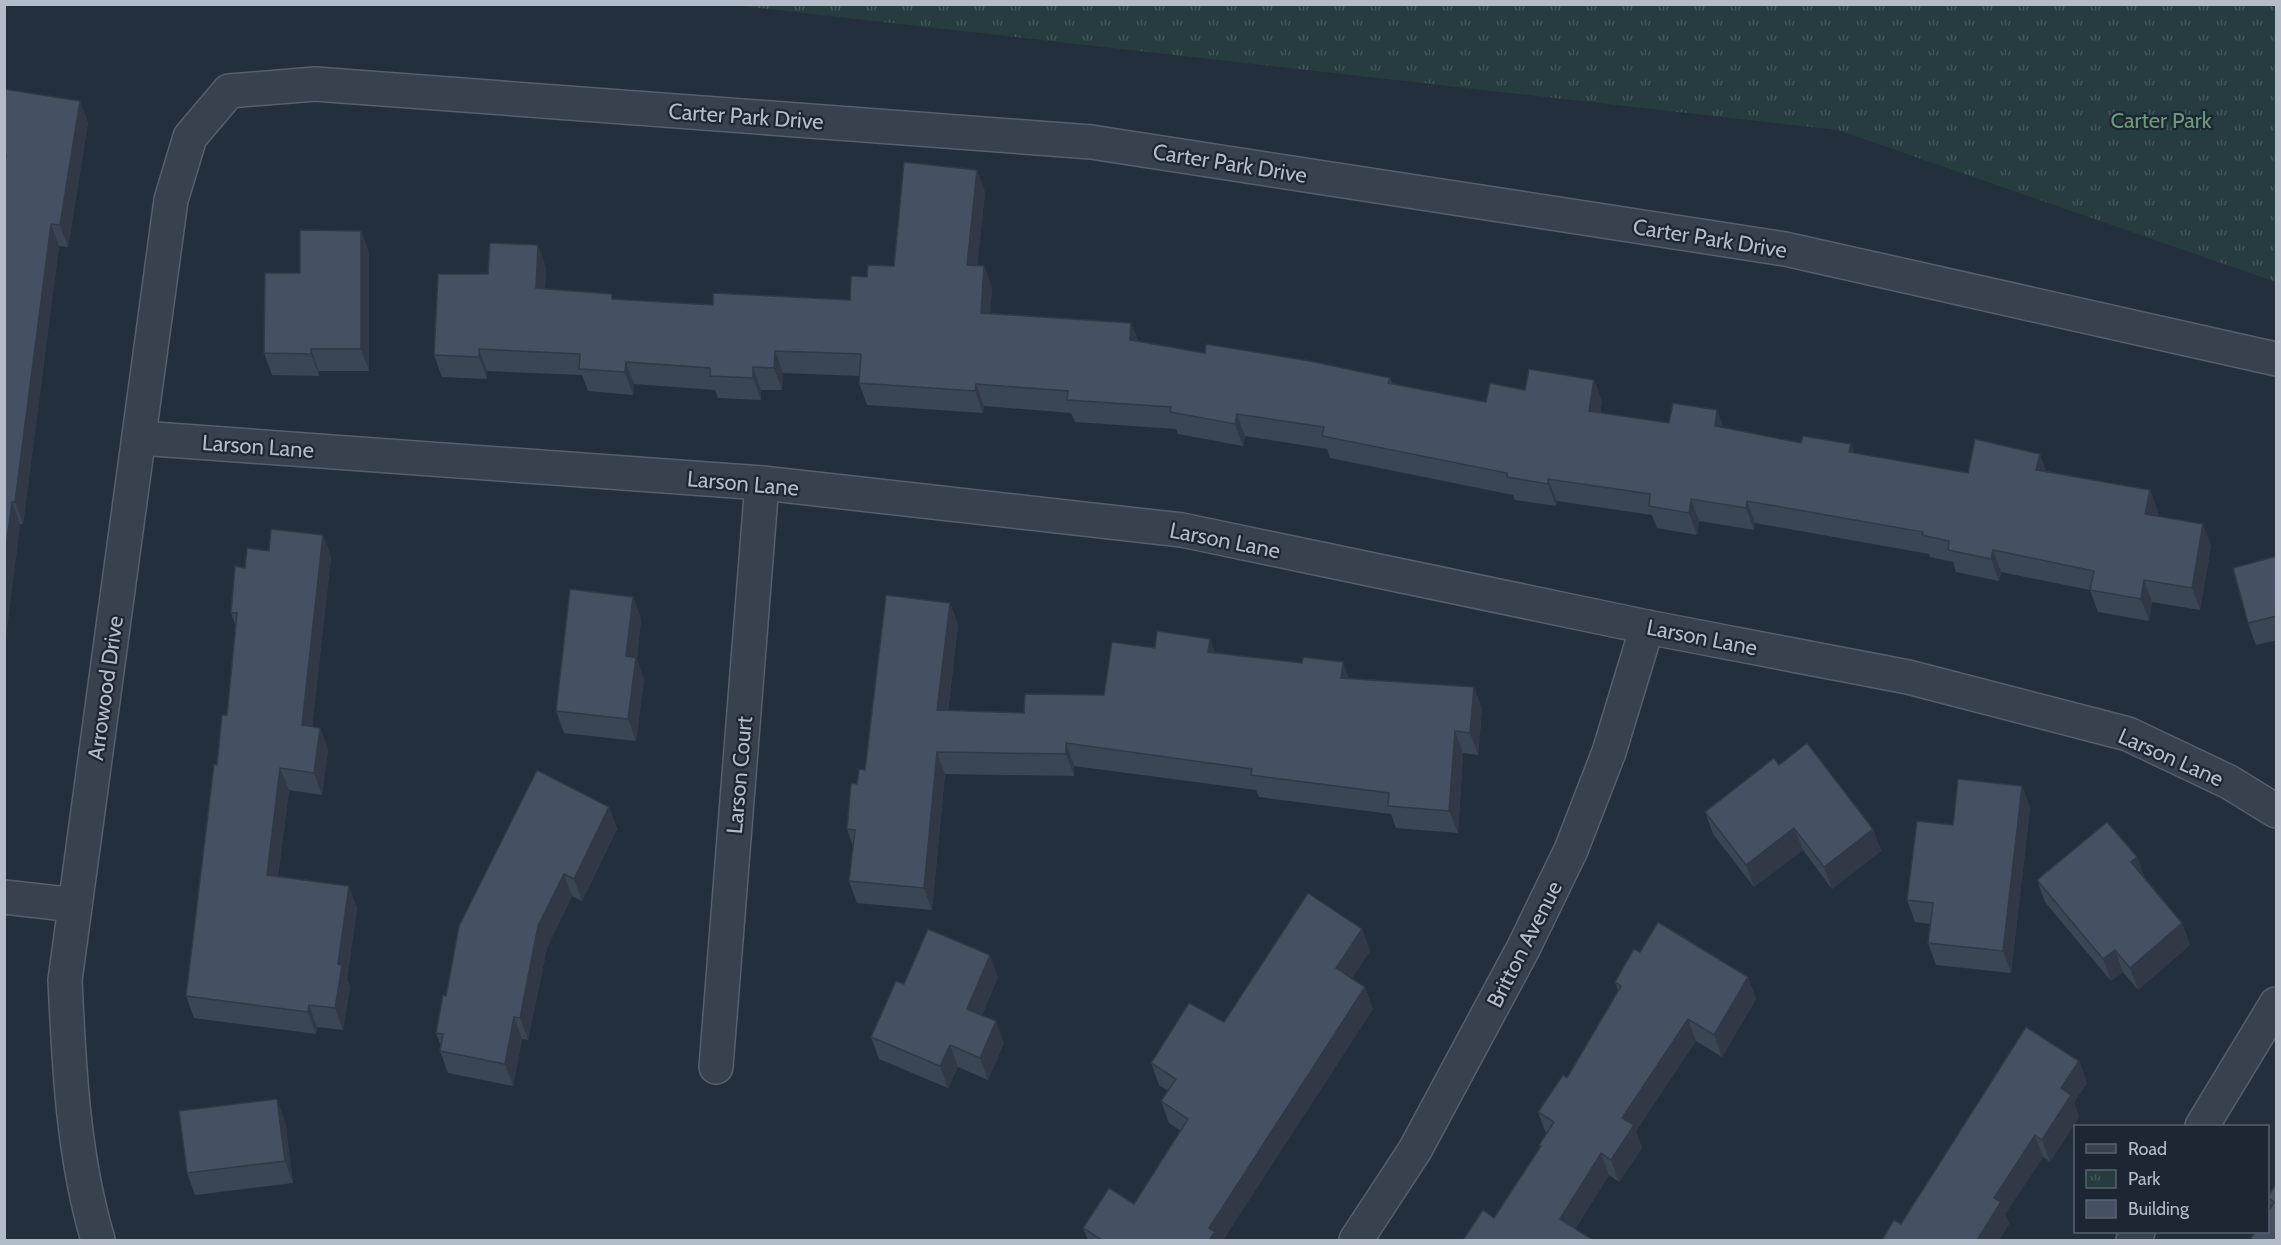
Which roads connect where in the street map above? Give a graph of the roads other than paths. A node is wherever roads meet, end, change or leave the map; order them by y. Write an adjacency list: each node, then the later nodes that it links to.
1 (190, 137): 2 (street, Carter Park Drive); 3 (street, Arrowood Drive)
2 (2277, 359)
3 (140, 438): 4 (street, Larson Lane); 8 (street, Arrowood Drive)
4 (762, 483): 5 (street, Larson Lane); 10 (street, Larson Court)
5 (1647, 627): 6 (street, Larson Lane); 13 (street, Britton Avenue)
6 (2277, 811)
7 (4, 897): 8 (street)
8 (75, 905): 12 (street, Arrowood Drive)
9 (2277, 1004): 11 (street)
10 (716, 1067)
11 (2203, 1125)
12 (98, 1240)
13 (1356, 1240)

